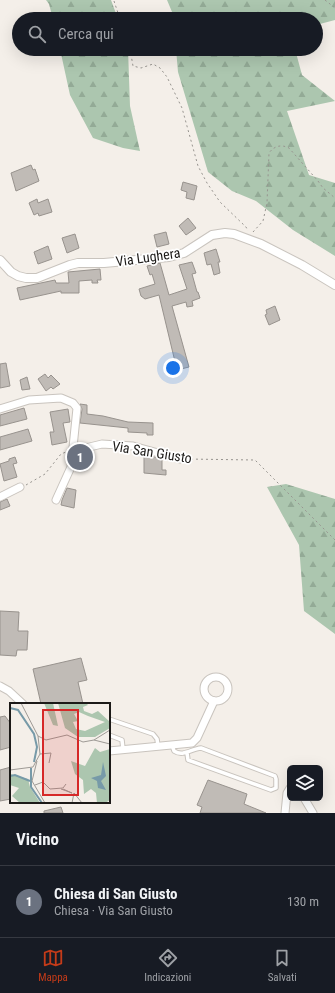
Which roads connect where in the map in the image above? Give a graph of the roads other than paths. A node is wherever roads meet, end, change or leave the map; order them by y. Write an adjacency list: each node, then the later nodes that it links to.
1 (0, 260): 2 (street, Via Lughera)
2 (335, 285)
3 (0, 409): 4 (street)
4 (73, 451): 5 (street, Via San Giusto); 8 (street)
5 (180, 458)
6 (20, 488): 7 (street)
7 (0, 497)
8 (56, 500)
9 (0, 686): 11 (street)
10 (214, 701): 14 (street)
11 (22, 703)
12 (110, 719): 15 (lane)
13 (110, 736): 16 (lane)
14 (172, 745): 15 (street); 18 (lane)
15 (158, 746): 16 (street)
16 (123, 749): 17 (street)
17 (110, 751)
18 (186, 753): 18 (lane)
19 (287, 793): 21 (street)
20 (306, 801): 22 (street)
21 (285, 813)
22 (313, 813)

